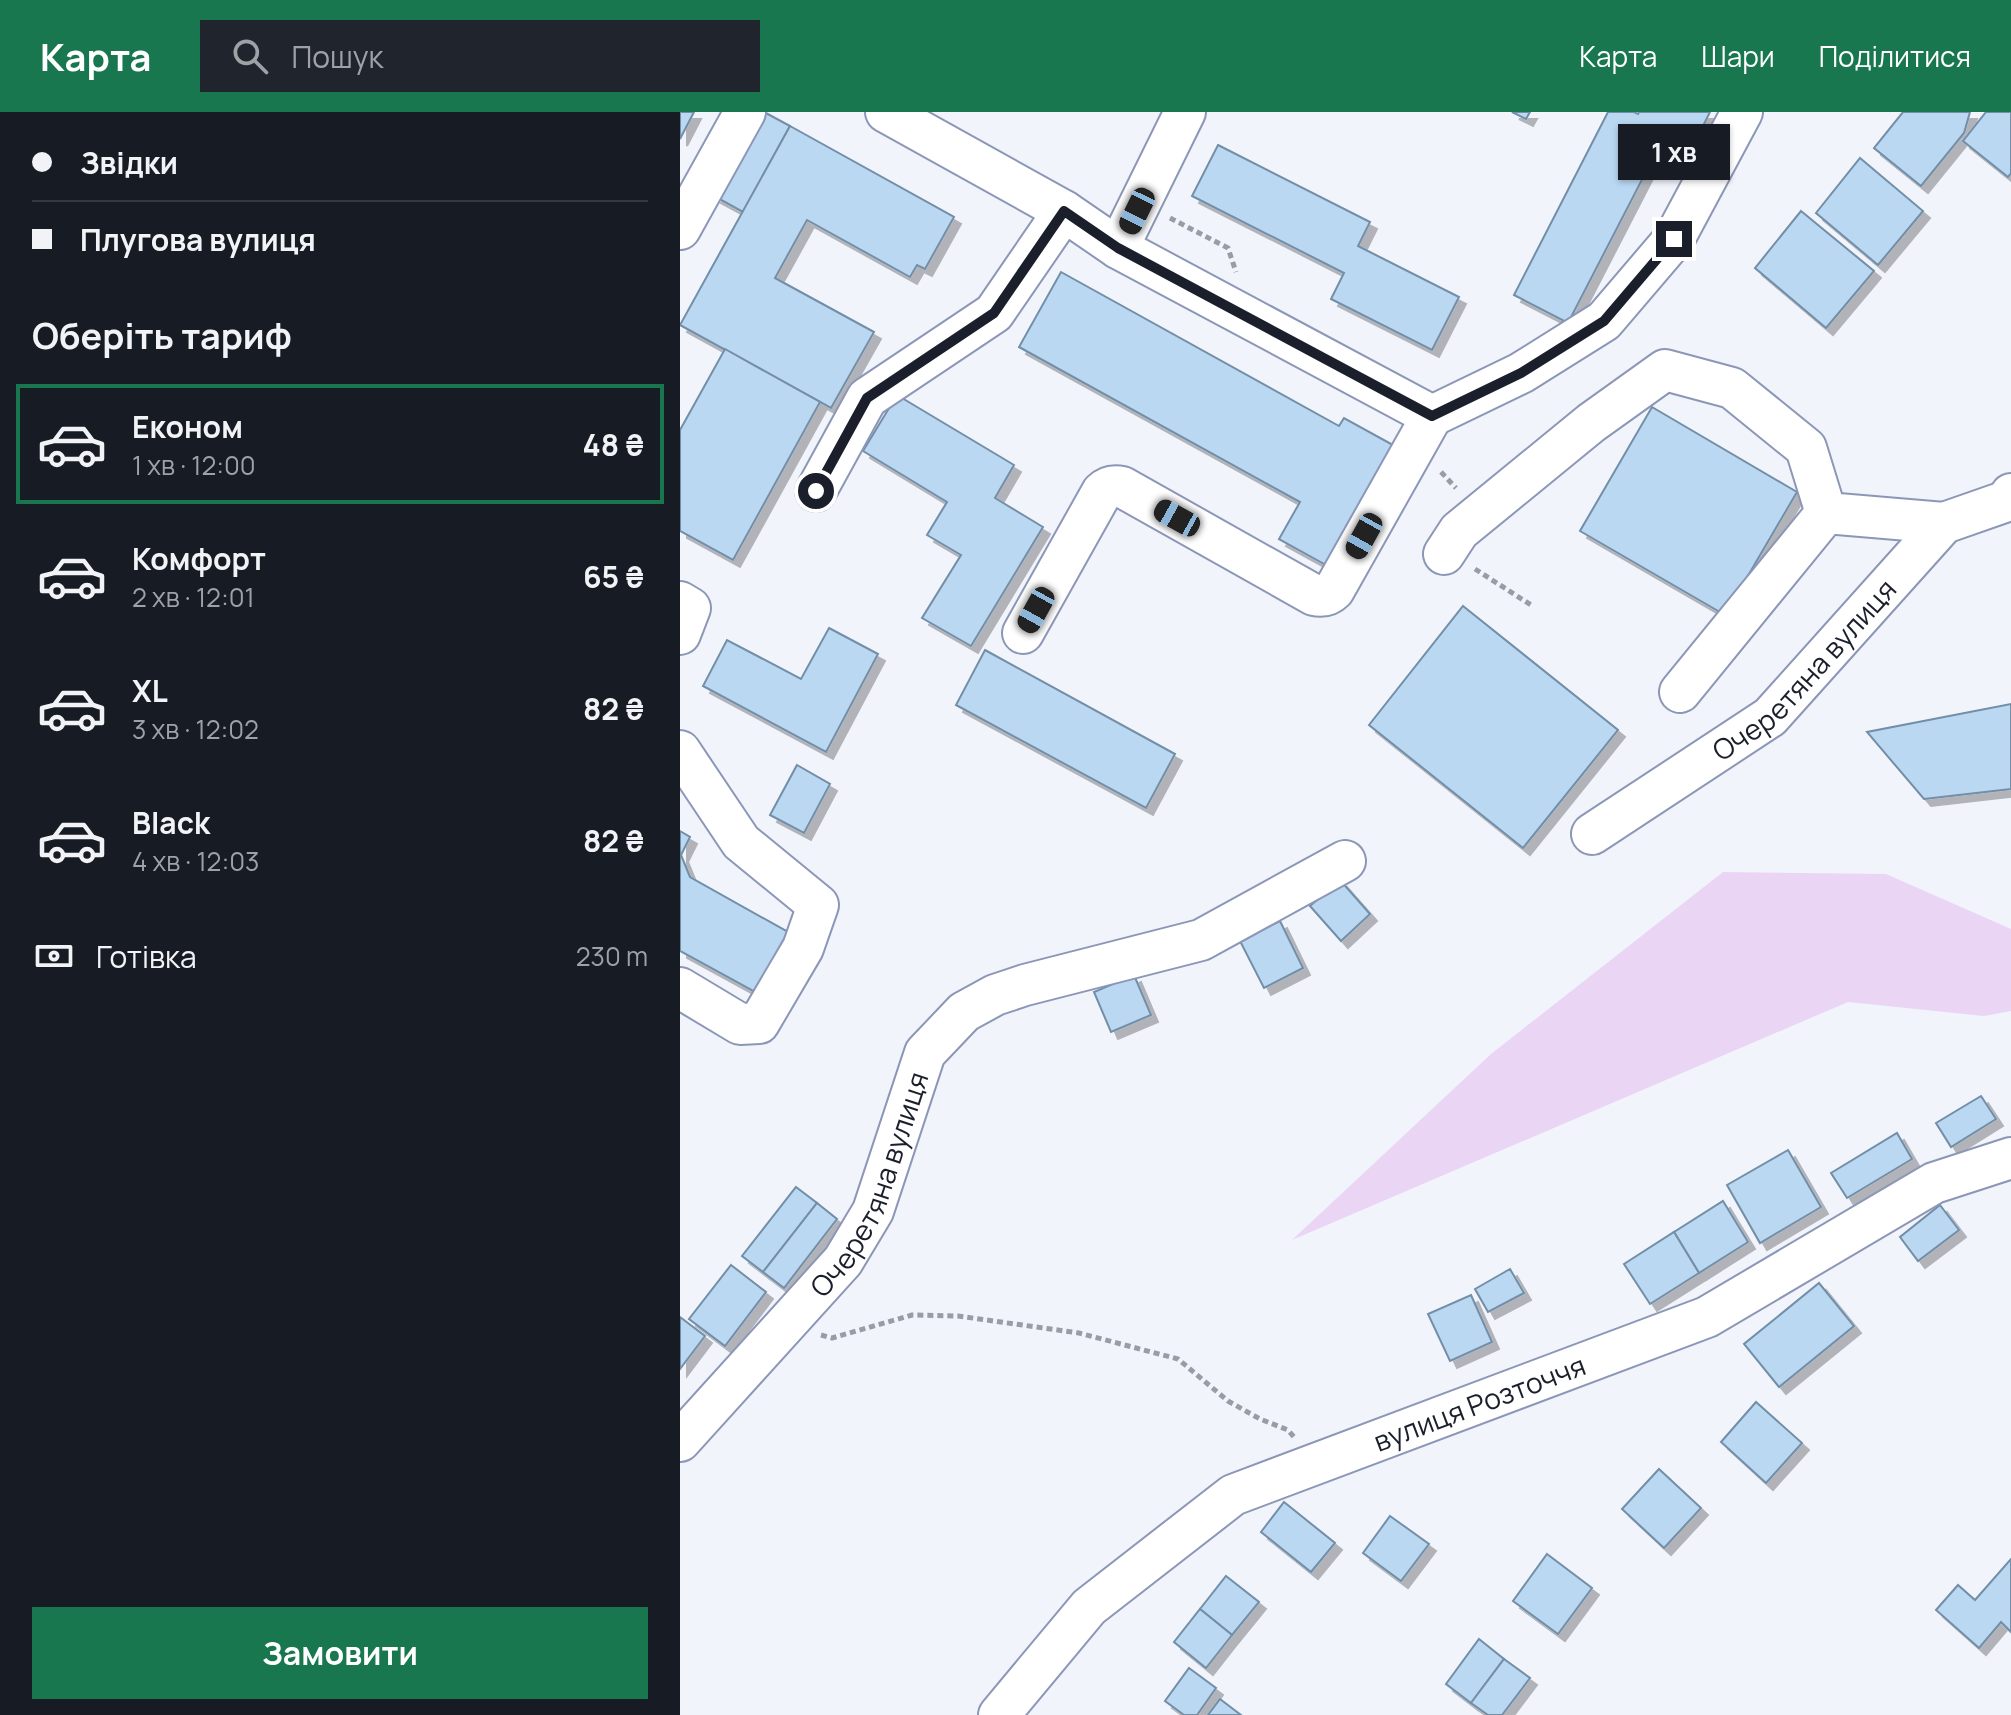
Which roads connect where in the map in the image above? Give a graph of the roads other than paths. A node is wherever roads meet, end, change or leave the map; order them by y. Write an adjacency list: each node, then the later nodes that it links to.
1 (745, 112): 6 (street)
2 (886, 112): 5 (street)
3 (1185, 112): 7 (street)
4 (1742, 112): 8 (street)
5 (1064, 211): 7 (street); 9 (street)
6 (680, 229)
7 (1121, 242): 8 (street)
8 (1424, 431): 15 (street)
9 (816, 491)
10 (2010, 502): 12 (street, Очеретяна вулиця)
11 (1826, 513): 12 (street); 13 (street); 17 (street)
12 (1944, 523): 19 (street, Очеретяна вулиця)
13 (1458, 561)
14 (680, 602): 16 (street)
15 (1023, 633)
16 (680, 634)
17 (1680, 692)
18 (680, 751): 21 (street)
19 (1592, 834)
20 (1345, 861): 23 (street, Очеретяна вулиця)
21 (680, 988)
22 (2011, 1158): 24 (street, вулиця Розточчя)
23 (680, 1441)
24 (999, 1715)

